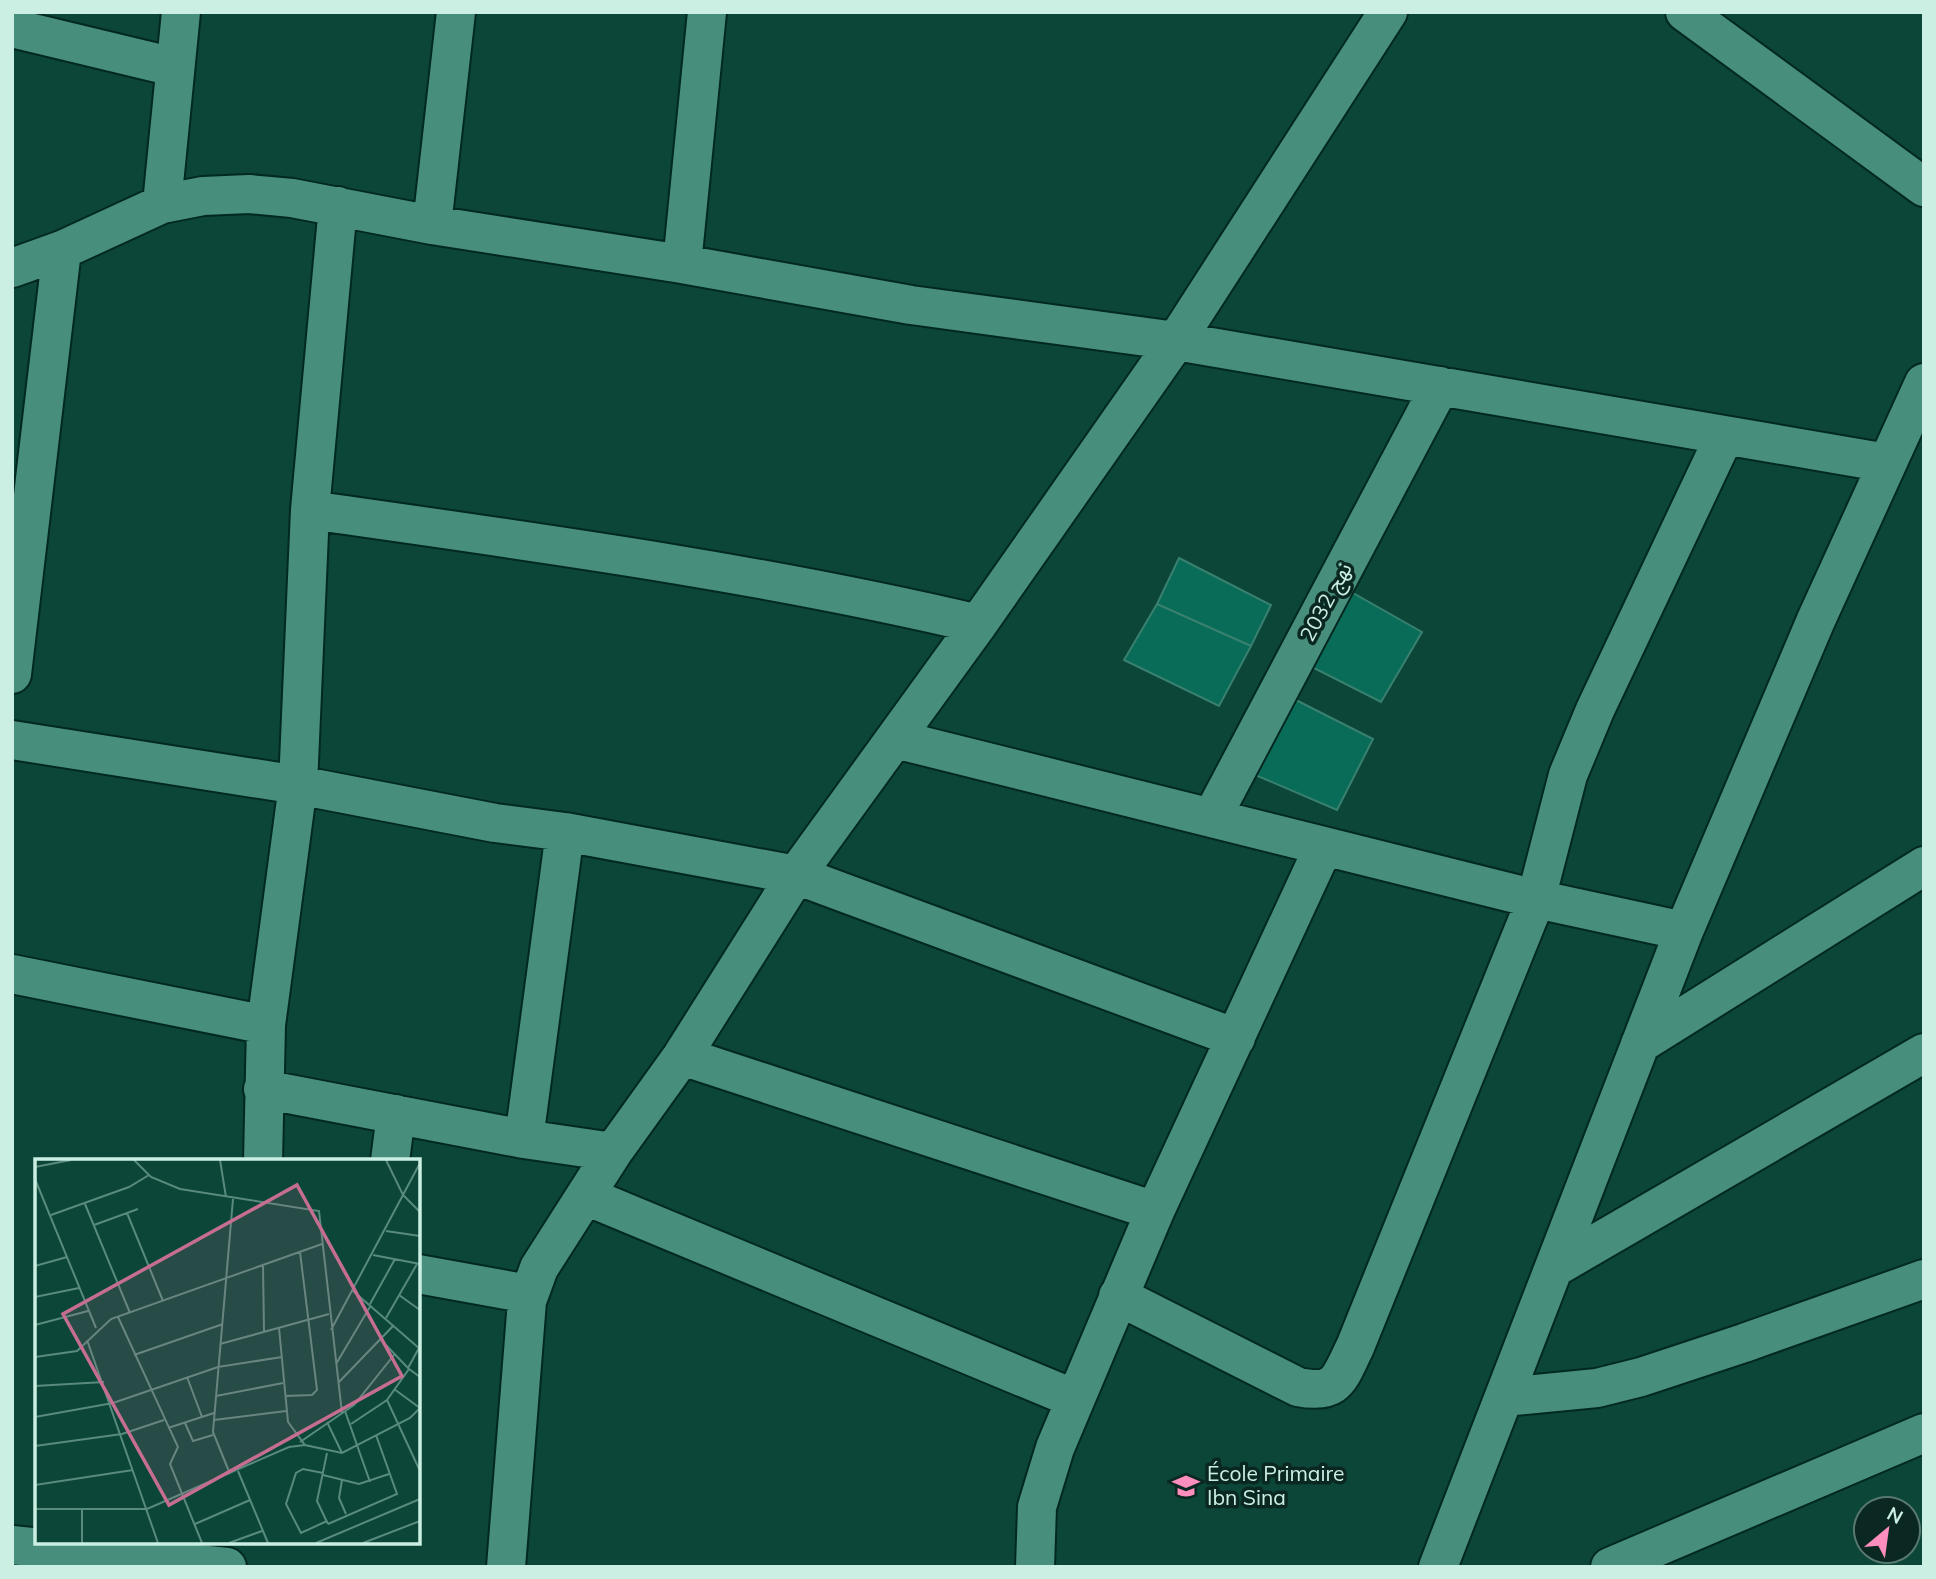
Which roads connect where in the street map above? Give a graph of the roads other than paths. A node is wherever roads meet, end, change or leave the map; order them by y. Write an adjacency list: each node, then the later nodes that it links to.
1 (181, 12): 7 (street)
2 (456, 12): 11 (street)
3 (707, 12): 13 (street)
4 (1388, 12): 15 (street)
5 (1685, 12): 8 (street)
6 (12, 27): 7 (street)
7 (174, 68): 9 (street)
8 (1924, 187)
9 (162, 204): 10 (street); 12 (street)
10 (338, 206): 11 (street); 20 (street)
11 (432, 225): 13 (street)
12 (62, 250): 14 (street); 21 (street)
13 (682, 264): 15 (street)
14 (12, 268)
15 (1176, 341): 17 (street); 22 (street)
16 (1924, 383): 19 (street)
17 (1440, 386): 18 (street); 27 (street, نهج 2032)
18 (1724, 437): 19 (street); 32 (street)
19 (1887, 463): 33 (street)
20 (310, 510): 22 (street); 26 (street)
21 (19, 567): 23 (street)
22 (978, 624): 24 (street)
23 (12, 674)
24 (895, 738): 27 (street); 31 (street)
25 (12, 740): 26 (street)
26 (298, 786): 28 (street); 35 (street)
27 (1212, 817): 29 (street)
28 (565, 832): 31 (street); 42 (street)
29 (1324, 846): 32 (street); 36 (street)
30 (1923, 869): 37 (street)
31 (796, 874): 36 (street); 39 (street)
32 (1536, 899): 33 (street); 52 (street)
33 (1684, 931): 37 (street)
34 (12, 974): 35 (street)
35 (266, 1025): 40 (street)
36 (1236, 1038): 47 (street)
37 (1640, 1044): 48 (street)
38 (1924, 1053): 48 (street)
39 (682, 1056): 43 (street); 47 (street)
40 (263, 1089): 41 (street); 44 (street)
41 (396, 1114): 42 (street); 45 (street)
42 (524, 1139): 43 (street)
43 (613, 1152): 46 (street)
44 (263, 1159)
45 (390, 1159)
46 (586, 1196): 51 (street); 54 (street)
47 (1155, 1211): 52 (street)
48 (1555, 1268): 53 (street)
49 (420, 1274): 51 (street)
50 (1923, 1283): 53 (street)
51 (529, 1294): 59 (street)
52 (1118, 1296): 54 (street)
53 (1504, 1397): 61 (street)
54 (1075, 1399): 60 (street)
55 (1924, 1433): 62 (street)
56 (12, 1545): 57 (street)
57 (129, 1555): 58 (street)
58 (227, 1567)
59 (506, 1567)
60 (1035, 1567)
61 (1438, 1567)
62 (1610, 1567)

